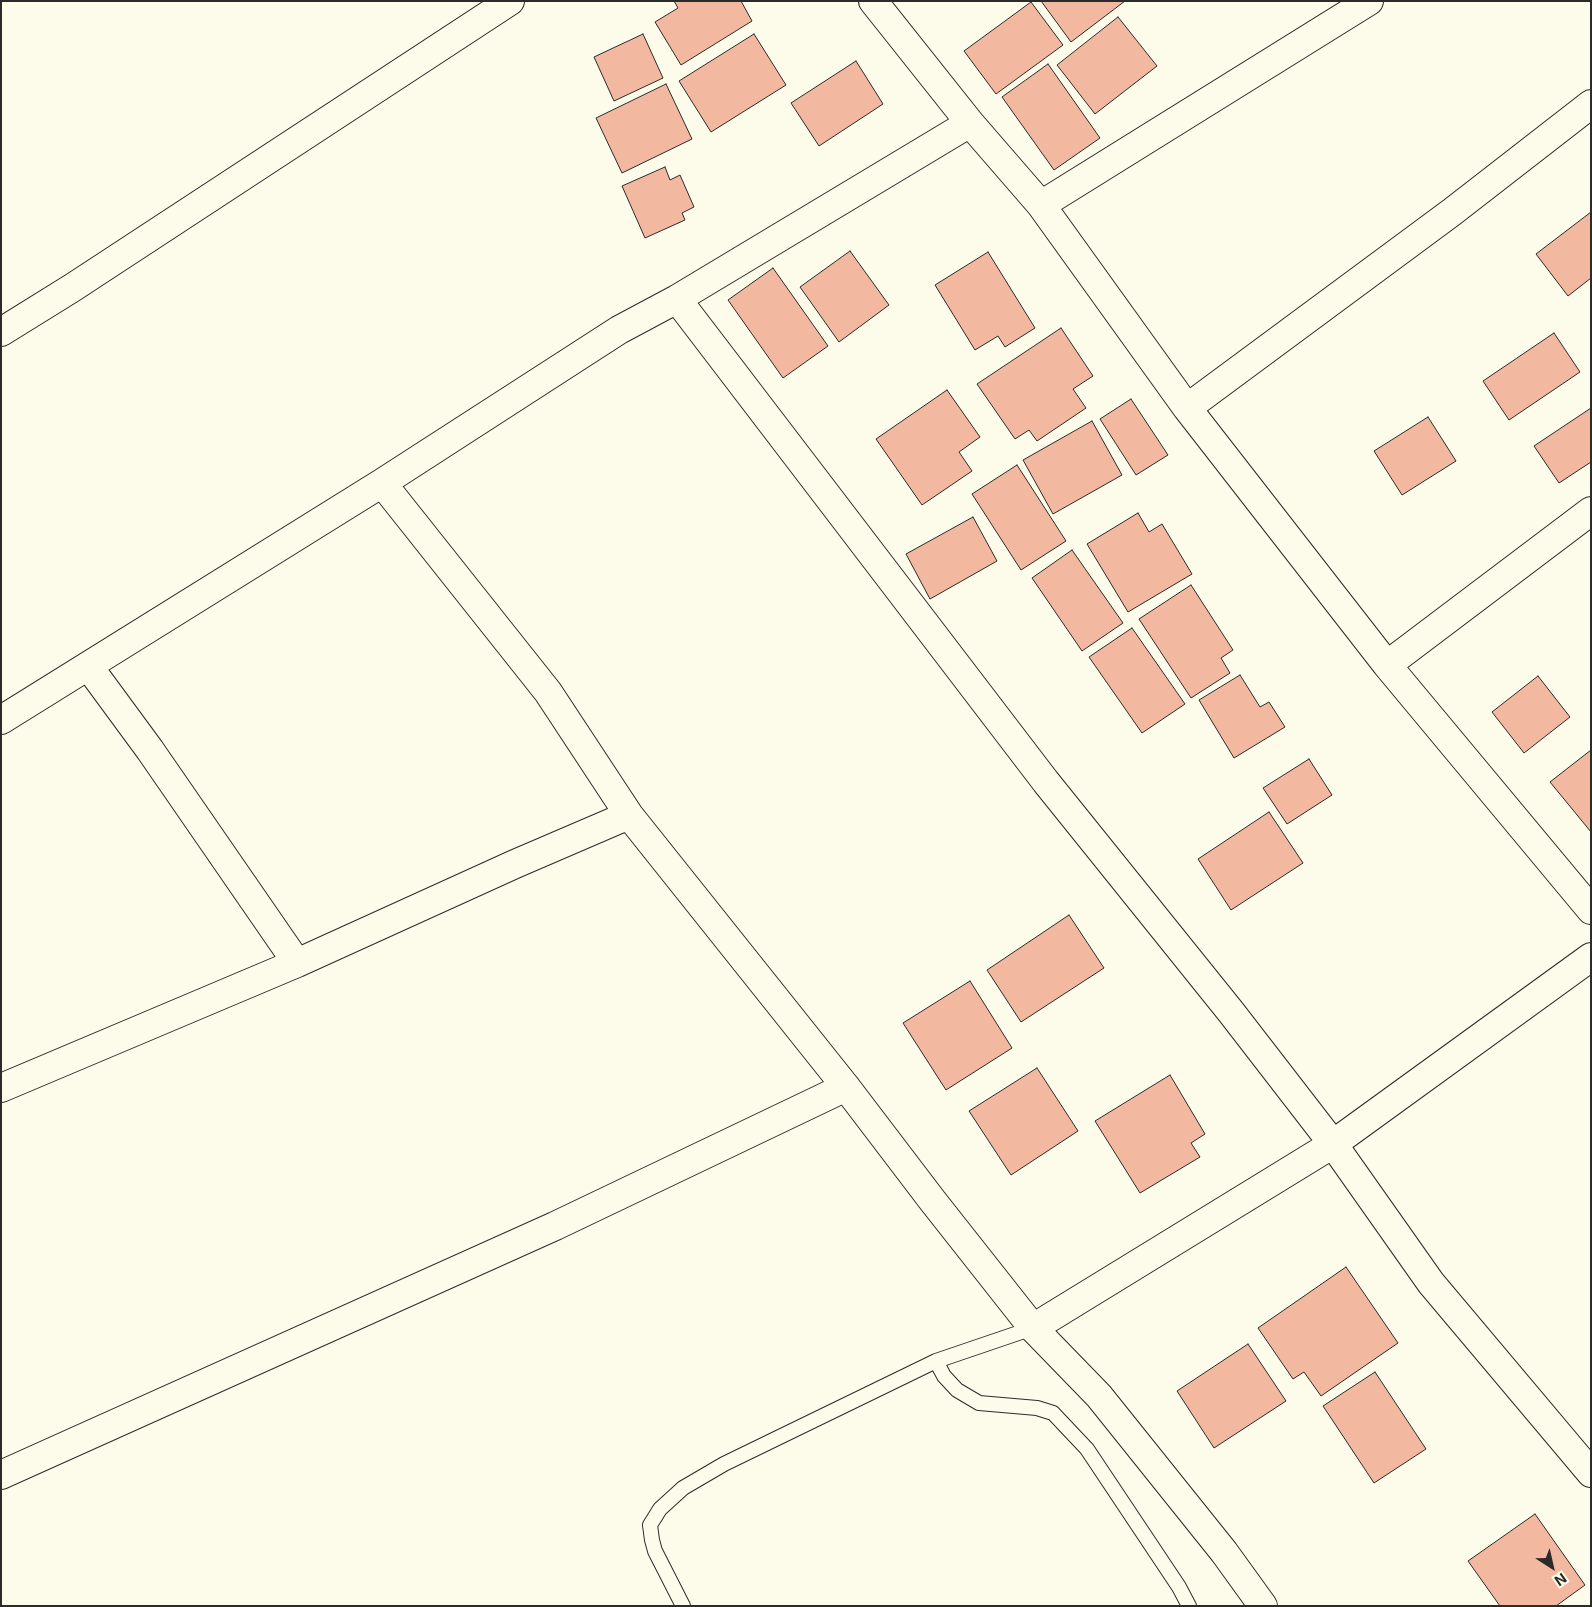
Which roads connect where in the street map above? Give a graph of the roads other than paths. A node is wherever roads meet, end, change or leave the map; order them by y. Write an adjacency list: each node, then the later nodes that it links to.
1 (510, 1): 9 (street)
2 (873, 1): 6 (street)
3 (1369, 1): 4 (street)
4 (1338, 9): 7 (street)
5 (1591, 104): 10 (street)
6 (970, 123): 7 (street); 8 (street)
7 (1041, 205): 10 (street)
8 (678, 299): 11 (street); 22 (street)
9 (1, 332)
10 (1187, 408): 13 (street)
11 (382, 483): 14 (street); 16 (street)
12 (1591, 511): 13 (street)
13 (1387, 665): 17 (street)
14 (89, 667): 15 (street); 19 (street)
15 (1, 720)
16 (629, 814): 19 (street); 20 (street)
17 (1591, 910)
18 (1591, 957): 22 (street)
19 (297, 963): 21 (street)
20 (846, 1087): 23 (street); 26 (street)
21 (1, 1088)
22 (1333, 1144): 23 (street); 25 (street)
23 (1033, 1328): 24 (lane); 29 (street)
24 (936, 1362): 27 (lane); 28 (lane)
25 (1591, 1473)
26 (1, 1475)
27 (683, 1606)
28 (1189, 1606)
29 (1263, 1606)

